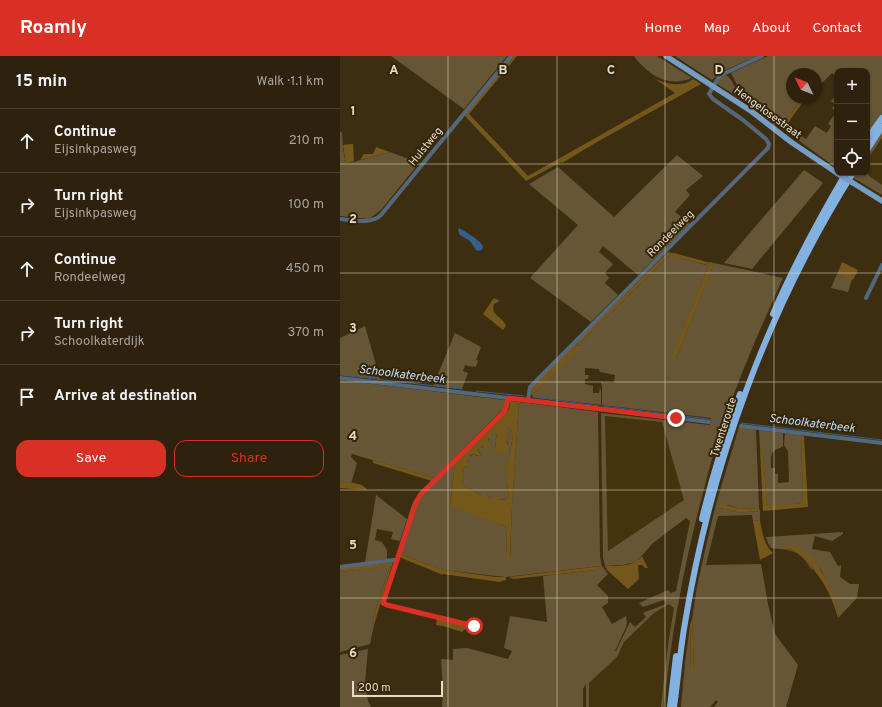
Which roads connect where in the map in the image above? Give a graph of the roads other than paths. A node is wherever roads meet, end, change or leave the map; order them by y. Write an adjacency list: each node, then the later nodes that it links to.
1 (510, 56): 14 (street, Hulstweg)
2 (666, 56): 4 (main road, Hengelosestraat)
3 (762, 56): 4 (street)
4 (713, 86): 9 (main road, Hengelosestraat); 19 (street, Rondeelweg)
5 (882, 118): 7 (highway)
6 (882, 127): 8 (highway)
7 (870, 135)
8 (870, 145)
9 (834, 171)
10 (842, 176): 13 (main road, Hengelosestraat, bridge)
11 (844, 176): 26 (highway, Twenteroute)
12 (850, 176): 27 (highway, Twenteroute)
13 (882, 201)
14 (340, 219)
15 (882, 265): 16 (street)
16 (866, 298)
17 (340, 378): 18 (street)
18 (508, 398): 19 (street); 23 (street)
19 (528, 400): 20 (street)
20 (709, 422)
21 (742, 426): 22 (street)
22 (882, 443)
23 (397, 560): 24 (street); 25 (street)
24 (340, 567)
25 (474, 626)
26 (670, 707)
27 (674, 707)

